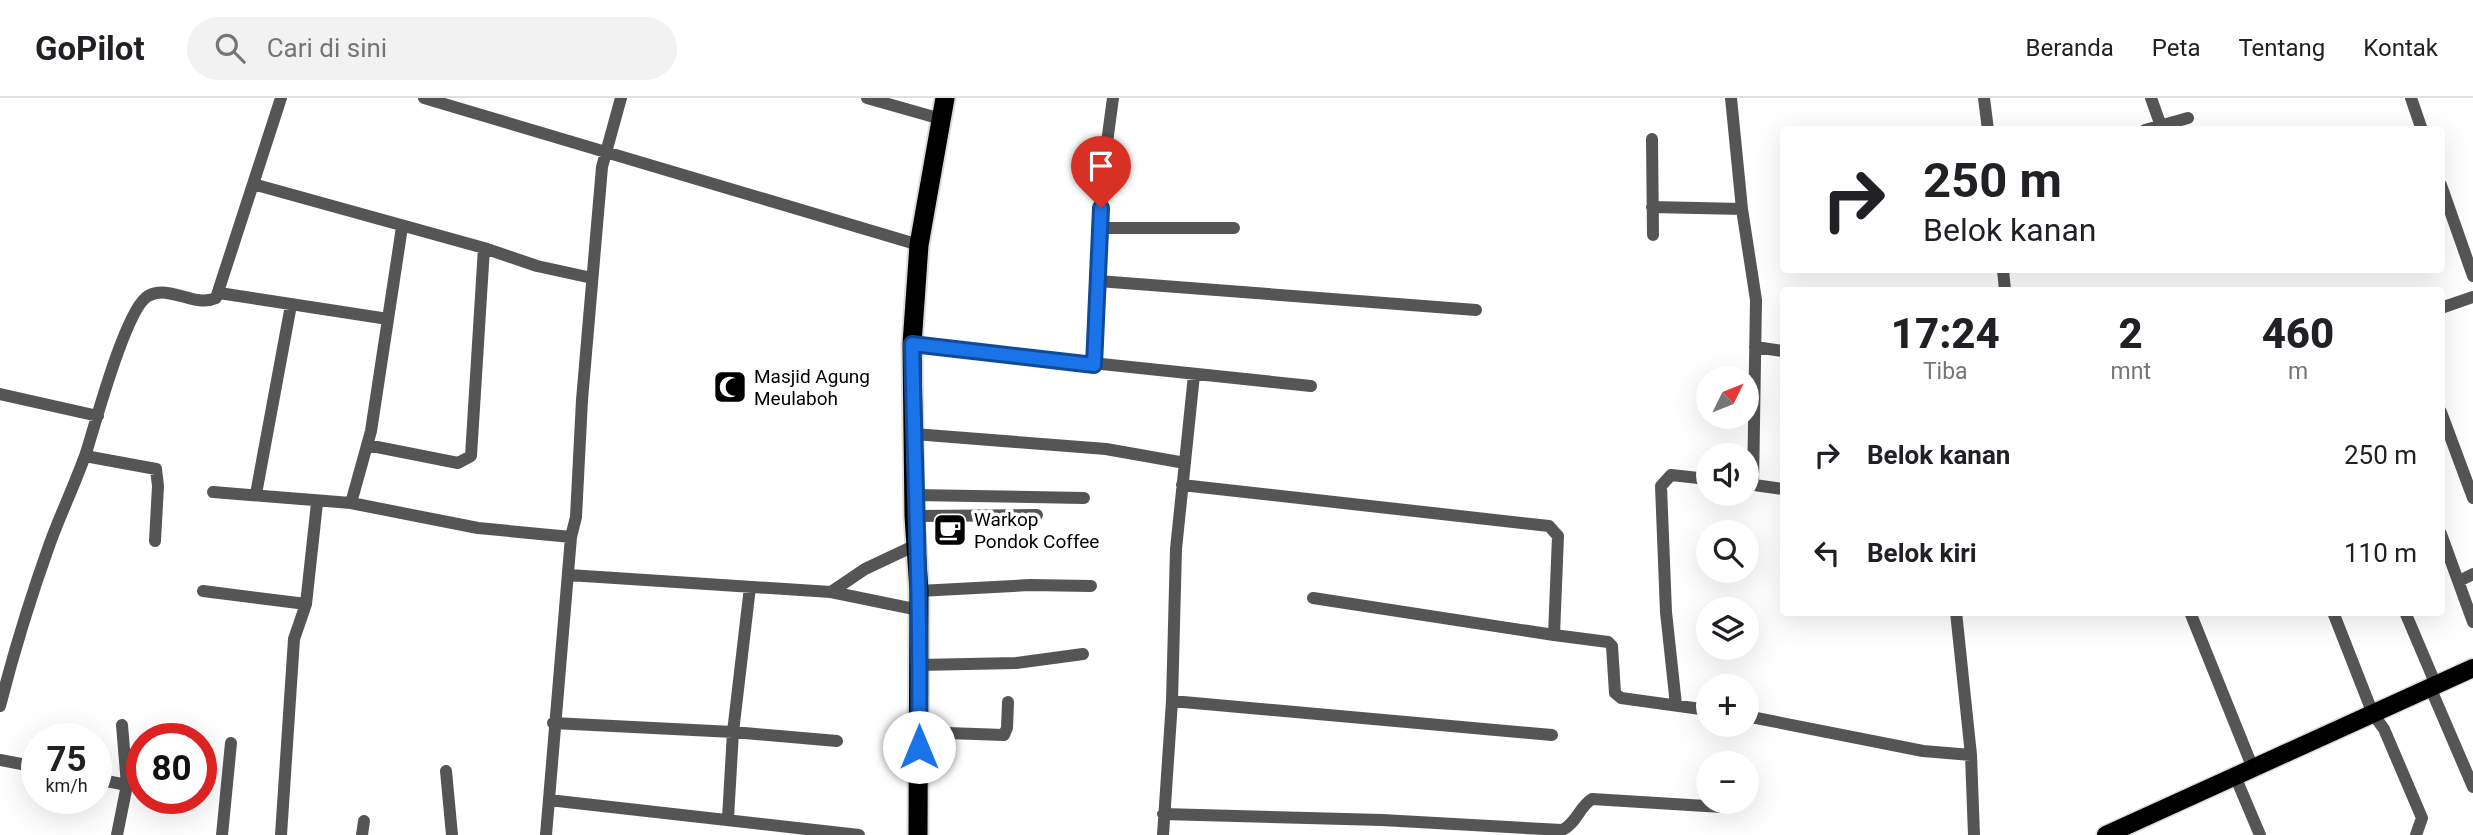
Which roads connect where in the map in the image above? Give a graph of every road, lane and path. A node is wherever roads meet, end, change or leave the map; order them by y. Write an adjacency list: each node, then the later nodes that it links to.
1 (281, 98): 18 (street)
2 (424, 98): 17 (street)
3 (621, 98): 17 (street)
4 (867, 98): 12 (street)
5 (945, 98): 12 (highway)
6 (1112, 98): 23 (street)
7 (1731, 98): 21 (street)
8 (1983, 98): 13 (street)
9 (2151, 98): 14 (street)
10 (2411, 98): 15 (street)
11 (2188, 118): 14 (street)
12 (941, 119): 26 (highway)
13 (1987, 126)
14 (2161, 126)
15 (2421, 126)
16 (1652, 139): 20 (street)
17 (607, 155): 26 (street); 29 (street)
18 (253, 184): 22 (street); 31 (street)
19 (2445, 196): 28 (street)
20 (1652, 207): 21 (street); 25 (street)
21 (1742, 209): 38 (street)
22 (402, 227): 27 (street); 36 (street)
23 (1101, 228): 24 (street); 30 (street)
24 (1234, 228)
25 (1653, 235)
26 (919, 245): 37 (highway)
27 (484, 248): 29 (street); 48 (street)
28 (2473, 276)
29 (592, 278): 64 (street)
30 (1098, 281): 35 (street); 40 (street)
31 (219, 292): 33 (street); 44 (street)
32 (2473, 297): 34 (street)
33 (291, 305): 36 (street); 56 (street)
34 (2445, 308)
35 (1476, 310)
36 (388, 319): 48 (street)
37 (912, 344): 40 (street); 46 (highway)
38 (1755, 347): 39 (street); 47 (street)
39 (1780, 351)
40 (1094, 365): 41 (street)
41 (1194, 375): 42 (street); 50 (street)
42 (1311, 386)
43 (0, 394): 44 (street)
44 (92, 415): 49 (street)
45 (2445, 423): 59 (street)
46 (914, 434): 50 (street); 57 (highway)
47 (1752, 443)
48 (367, 445): 61 (street)
49 (85, 456): 65 (street); 91 (street)
50 (1185, 463): 52 (street)
51 (1696, 478): 90 (street)
52 (1182, 485): 83 (street); 88 (street)
53 (1759, 486): 54 (street)
54 (1780, 489)
55 (214, 492): 56 (street)
56 (256, 494): 60 (street)
57 (914, 495): 58 (street); 63 (highway)
58 (1084, 498)
59 (2473, 498)
60 (317, 503): 61 (street); 77 (street)
61 (351, 503): 64 (street)
62 (1037, 515): 63 (street)
63 (914, 516): 67 (highway)
64 (571, 537): 68 (street)
65 (155, 541)
66 (2445, 544): 70 (street)
67 (916, 545): 74 (street); 76 (highway)
68 (569, 575): 72 (street); 95 (street)
69 (2473, 575): 70 (street)
70 (2459, 581): 82 (street)
71 (1091, 586): 76 (street)
72 (750, 587): 74 (street); 97 (street)
73 (203, 592): 77 (street)
74 (831, 592): 76 (street)
75 (1313, 598): 83 (street)
76 (919, 601): 85 (highway)
77 (306, 604): 119 (street)
78 (1956, 616): 102 (street)
79 (2192, 616): 105 (street)
80 (2335, 616): 93 (street)
81 (2407, 616): 87 (street)
82 (2472, 617)
83 (1554, 635): 90 (street)
84 (1083, 654): 85 (street)
85 (919, 664): 98 (highway)
86 (2473, 668): 87 (main road)
87 (2433, 686): 93 (main road); 109 (street)
88 (1172, 701): 99 (street); 113 (street)
89 (1008, 702): 98 (street)
90 (1676, 705): 92 (street)
91 (0, 706)
92 (1696, 708)
93 (2373, 714): 105 (main road); 129 (street)
94 (1759, 719): 102 (street)
95 (553, 723): 97 (street); 111 (street)
96 (122, 725): 107 (street)
97 (733, 732): 100 (street); 114 (street)
98 (919, 732): 124 (highway)
99 (1552, 735)
100 (837, 741)
101 (231, 743): 118 (street)
102 (1971, 755): 126 (street)
103 (0, 760): 104 (street)
104 (21, 764)
105 (2252, 766): 108 (main road)
106 (446, 771): 121 (street)
107 (126, 773)
108 (2235, 775): 127 (main road); 128 (street)
109 (2473, 787)
110 (126, 790): 117 (street)
111 (549, 800): 114 (street); 122 (street)
112 (1696, 805): 113 (street)
113 (1163, 814): 125 (street)
114 (728, 818): 116 (street)
115 (364, 821): 120 (street)
116 (773, 829): 123 (street)
117 (117, 835)
118 (222, 835)
119 (281, 835)
120 (362, 835)
121 (452, 835)
122 (546, 835)
123 (859, 835)
124 (918, 835)
125 (1163, 835)
126 (1974, 835)
127 (2106, 835)
128 (2260, 835)
129 (2416, 835)

